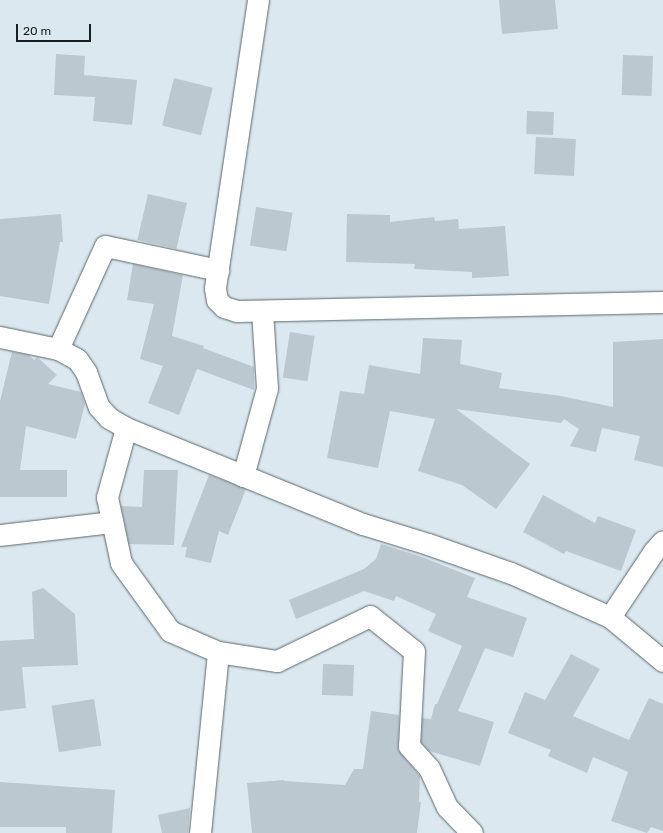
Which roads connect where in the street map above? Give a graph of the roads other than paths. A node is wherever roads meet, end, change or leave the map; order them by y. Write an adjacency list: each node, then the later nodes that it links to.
1 (258, 0): 2 (street)
2 (218, 270): 4 (street); 6 (street)
3 (663, 302): 4 (street)
4 (262, 311): 8 (street)
5 (0, 337): 6 (street)
6 (58, 350): 7 (street)
7 (126, 428): 8 (street); 9 (street)
8 (244, 476): 12 (street)
9 (112, 522): 10 (street); 13 (street)
10 (0, 535)
11 (663, 540): 12 (street)
12 (610, 617): 14 (street)
13 (218, 652): 15 (street); 16 (street)
14 (663, 661)
15 (200, 833)
16 (472, 833)

